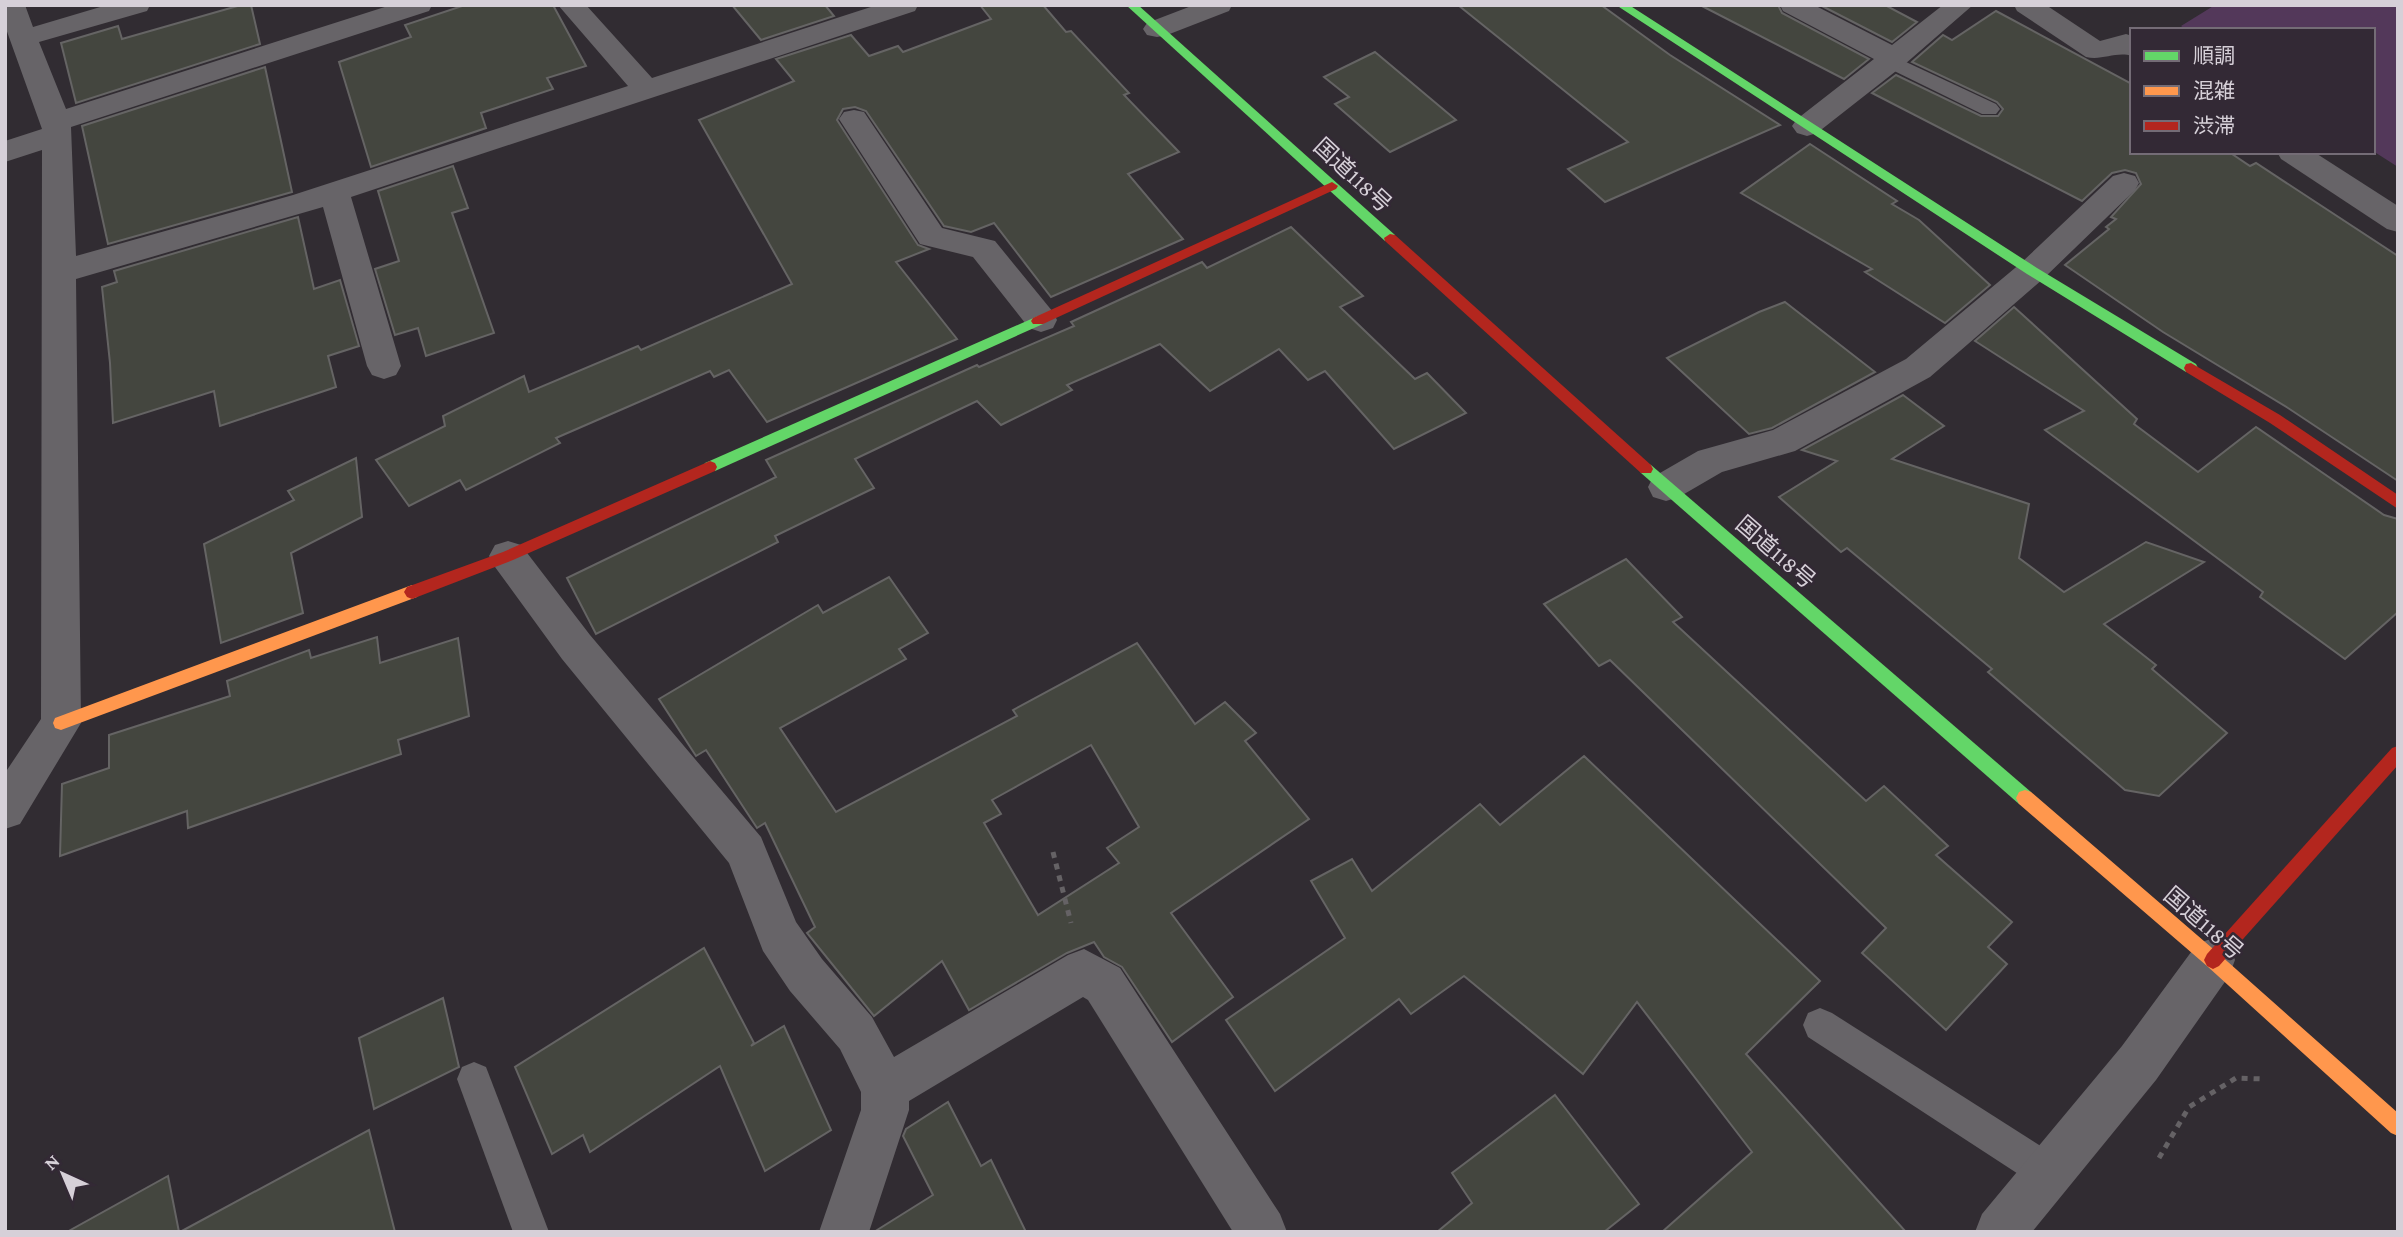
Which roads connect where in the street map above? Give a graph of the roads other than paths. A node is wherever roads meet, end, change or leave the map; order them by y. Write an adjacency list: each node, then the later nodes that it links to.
1 (11, 5): 15 (street)
2 (137, 5): 15 (street)
3 (419, 5): 13 (street)
4 (571, 5): 18 (street)
5 (905, 5): 12 (street)
6 (1131, 5): 14 (main road, 国道118号)
7 (1219, 5): 14 (street)
8 (1621, 5): 21 (main road)
9 (1793, 5): 17 (street)
10 (1960, 5): 17 (street)
11 (2027, 5): 16 (street)
12 (872, 10): 18 (street)
13 (336, 18): 22 (street)
14 (1157, 29): 26 (main road, 国道118号)
15 (24, 38): 22 (street)
16 (2130, 46)
17 (1893, 59): 19 (lane); 21 (street)
18 (647, 90): 27 (street)
19 (1989, 109)
20 (854, 119): 31 (street)
21 (1807, 126): 29 (main road)
22 (56, 128): 23 (street); 30 (street)
23 (5, 152)
24 (2295, 154): 28 (street)
25 (2124, 183): 29 (street)
26 (1332, 186): 31 (main road); 33 (main road, 国道118号)
27 (334, 192): 30 (street); 32 (street)
28 (2398, 221)
29 (2032, 271): 33 (street); 34 (main road)
30 (61, 272): 36 (street)
31 (1041, 320): 35 (main road)
32 (384, 366)
33 (1666, 487): 39 (main road, 国道118号)
34 (2398, 503)
35 (508, 556): 36 (main road); 42 (street)
36 (61, 723): 38 (street)
37 (2398, 753): 39 (main road)
38 (5, 810)
39 (2213, 960): 43 (main road, 国道118号); 44 (street)
40 (1820, 1025): 44 (lane)
41 (474, 1079): 45 (lane)
42 (886, 1089): 46 (street); 47 (street)
43 (2398, 1126)
44 (2048, 1172): 48 (street)
45 (531, 1232)
46 (844, 1232)
47 (1262, 1232)
48 (2000, 1232)

